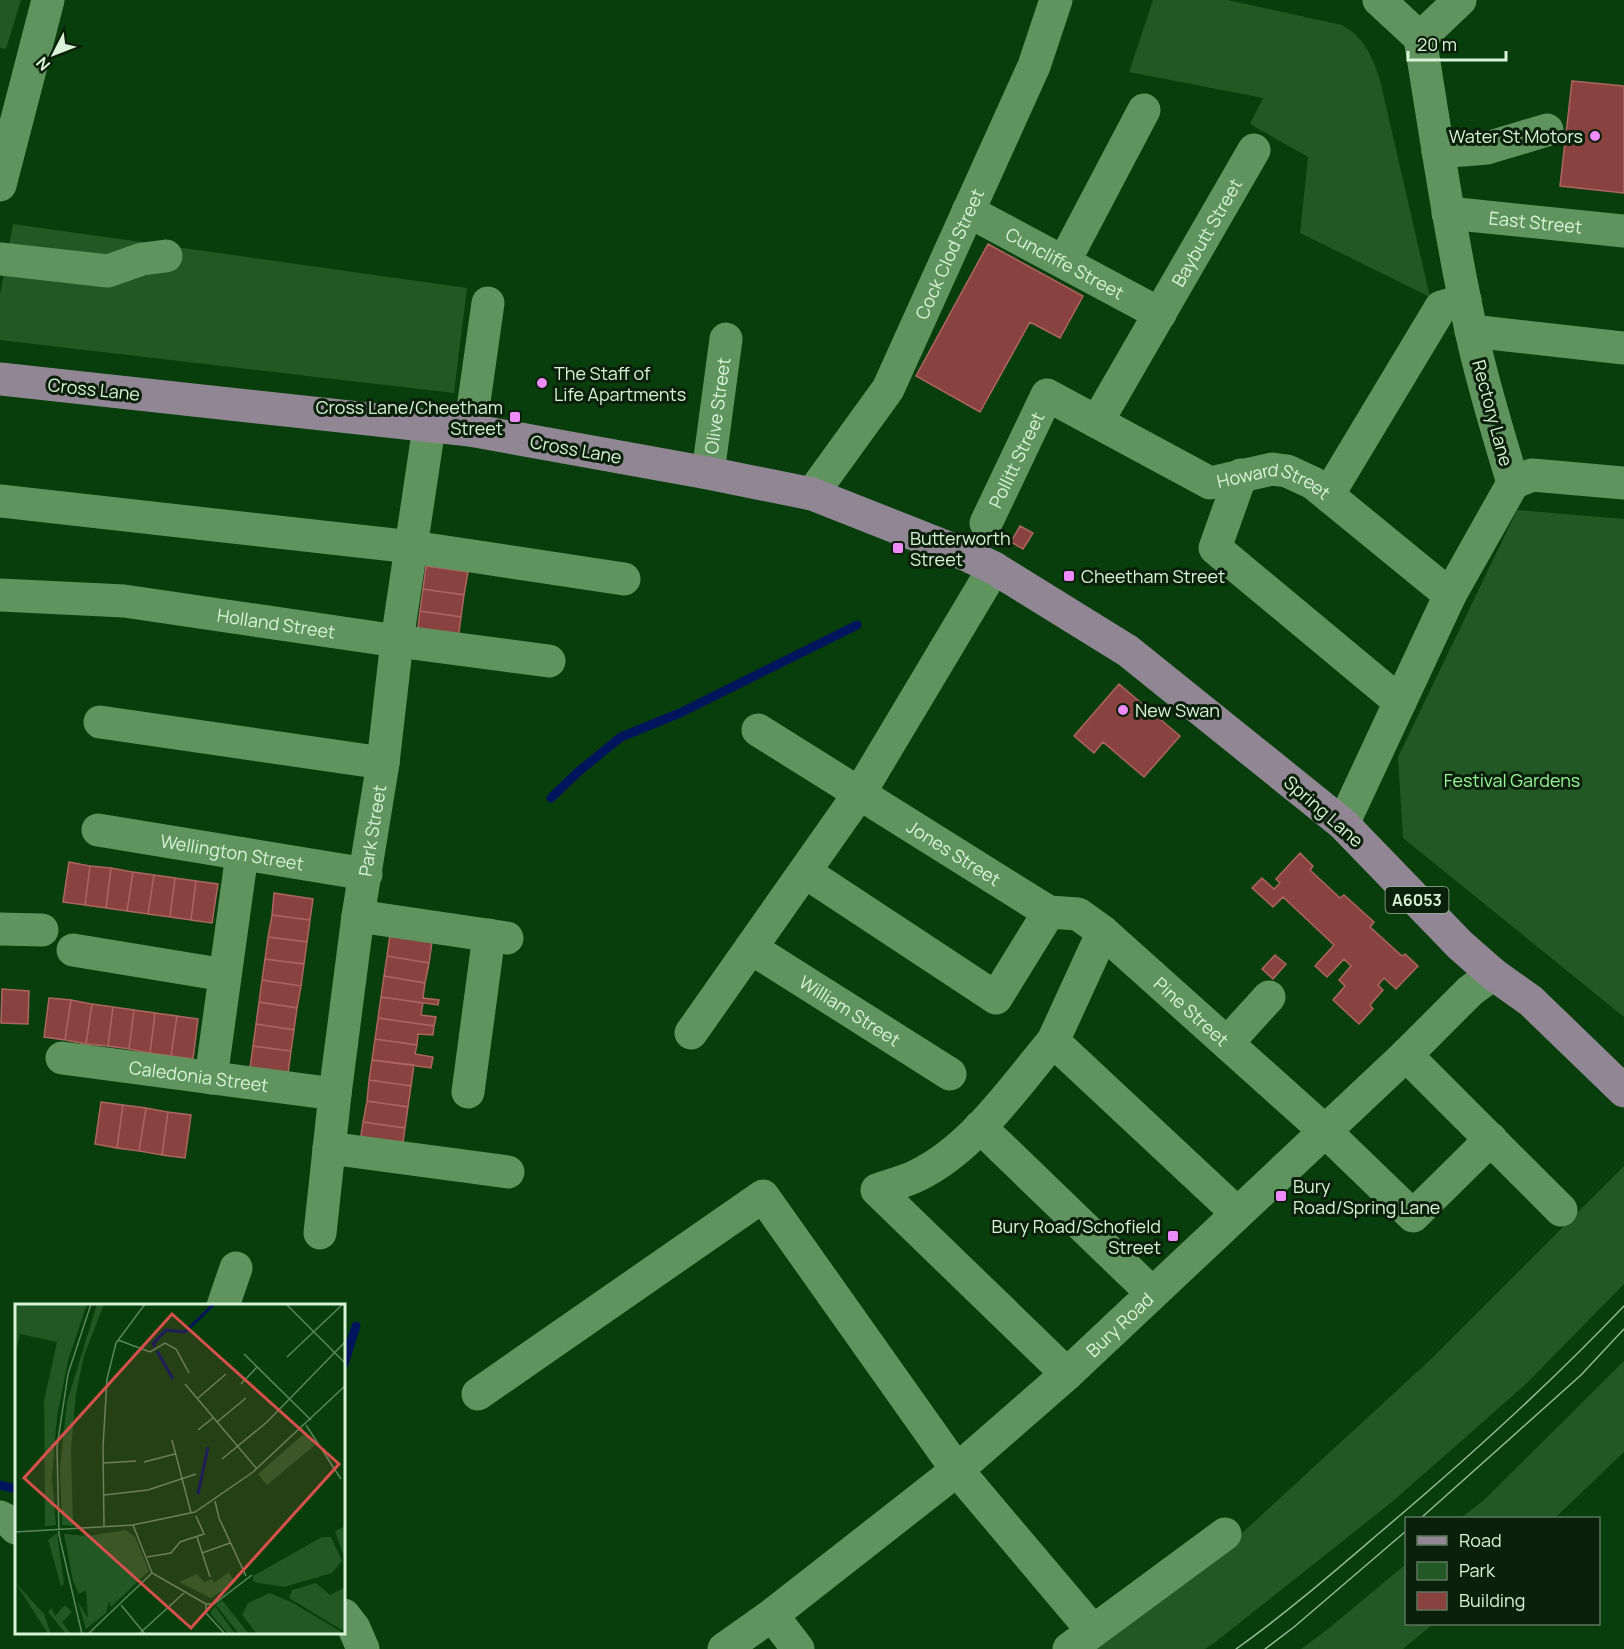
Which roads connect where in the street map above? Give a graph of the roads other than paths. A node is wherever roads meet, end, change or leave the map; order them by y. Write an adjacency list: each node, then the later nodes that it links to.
1 (48, 0): 10 (street)
2 (1056, 0): 11 (street, Cock Clod Street)
3 (1379, 0): 5 (street)
4 (1460, 0): 5 (street)
5 (1420, 38): 9 (street, Rectory Lane)
6 (1144, 110): 16 (street)
7 (1547, 130): 9 (street)
8 (1254, 150): 19 (street, Baybutt Street)
9 (1438, 152): 12 (street, Rectory Lane)
10 (0, 185)
11 (968, 211): 16 (street, Cuncliffe Street); 32 (street, Cock Clod Street)
12 (1448, 213): 13 (street, East Street); 17 (street, Rectory Lane)
13 (1624, 231)
14 (166, 256): 15 (street)
15 (0, 259)
16 (1064, 262): 19 (street, Cuncliffe Street)
17 (1465, 300): 20 (street, Rectory Lane); 33 (street)
18 (488, 303): 27 (street)
19 (1160, 314): 25 (street, Baybutt Street)
20 (1471, 331): 22 (street); 30 (street, Rectory Lane)
21 (726, 339): 28 (street, Olive Street)
22 (1624, 348)
23 (0, 379): 26 (main road, Cross Lane / A6053)
24 (1047, 395): 25 (street, Howard Street); 35 (street, Pollitt Street)
25 (1097, 422): 29 (street, Howard Street)
26 (429, 427): 27 (main road, Cross Lane / A6053); 36 (street, Park Street)
27 (470, 430): 28 (main road, Cross Lane / A6053)
28 (708, 473): 32 (main road, Cross Lane / A6053)
29 (1240, 475): 33 (street, Howard Street); 43 (street)
30 (1513, 483): 31 (street); 40 (street, Rectory Lane)
31 (1624, 483)
32 (812, 494): 37 (main road, Cross Lane / A6053)
33 (1328, 495): 40 (street, Howard Street)
34 (0, 501): 36 (street)
35 (986, 524)
36 (411, 547): 38 (street); 41 (street, Park Street)
37 (994, 568): 47 (street); 48 (main road, Spring Lane / A6053)
38 (624, 579)
39 (0, 595): 41 (street, Holland Street)
40 (1450, 595): 43 (street, Rectory Lane)
41 (397, 641): 42 (street, Holland Street); 46 (street, Park Street)
42 (549, 661)
43 (1400, 702): 48 (street, Rectory Lane)
44 (100, 722): 46 (street)
45 (758, 730): 47 (street, Jones Street)
46 (383, 763): 52 (street, Park Street)
47 (859, 794): 51 (street); 53 (street, Jones Street)
48 (1343, 824): 60 (main road, Spring Lane / A6053)
49 (98, 830): 50 (street, Wellington Street)
50 (242, 854): 52 (street, Wellington Street); 61 (street)
51 (805, 872): 53 (street); 58 (street)
52 (366, 874): 54 (street, Park Street)
53 (1049, 912): 57 (street, Pine Street)
54 (358, 916): 71 (street); 72 (street, Park Street)
55 (0, 929): 56 (street)
56 (42, 930)
57 (1103, 932): 64 (street); 65 (street, Pine Street)
58 (751, 948): 63 (street); 68 (street, William Street)
59 (73, 950): 61 (street)
60 (1493, 974): 66 (street, Bury Road); 70 (main road, Spring Lane / A6053)
61 (225, 975): 69 (street)
62 (1269, 997): 65 (street)
63 (691, 1033)
64 (1053, 1041): 73 (street); 79 (street)
65 (1227, 1043): 74 (street, Pine Street)
66 (1406, 1055): 74 (street, Bury Road); 75 (street)
67 (62, 1058): 69 (street, Caledonia Street)
68 (950, 1074)
69 (210, 1078): 72 (street, Caledonia Street)
70 (1624, 1091)
71 (468, 1092)
72 (335, 1094): 76 (street, Park Street)
73 (980, 1127): 82 (street); 84 (street)
74 (1326, 1132): 75 (street, Pine Street); 79 (street, Bury Road)
75 (1491, 1139): 78 (street)
76 (329, 1148): 77 (street); 80 (street, Park Street)
77 (508, 1172)
78 (1561, 1210)
79 (1237, 1213): 82 (street, Bury Road)
80 (320, 1233)
81 (236, 1268): 83 (street)
82 (1152, 1293): 84 (street, Bury Road)
83 (223, 1304)
84 (1067, 1374): 86 (street, Bury Road)
85 (478, 1394): 86 (street)
86 (957, 1470): 91 (street, Bury Road); 92 (street)
87 (0, 1517): 88 (street)
88 (15, 1527)
89 (1225, 1534): 92 (street)
90 (345, 1616): 93 (street)
91 (772, 1616): 94 (street, Bury Road); 95 (street)
92 (1081, 1640)
93 (363, 1649)
94 (724, 1649)
95 (798, 1649)

